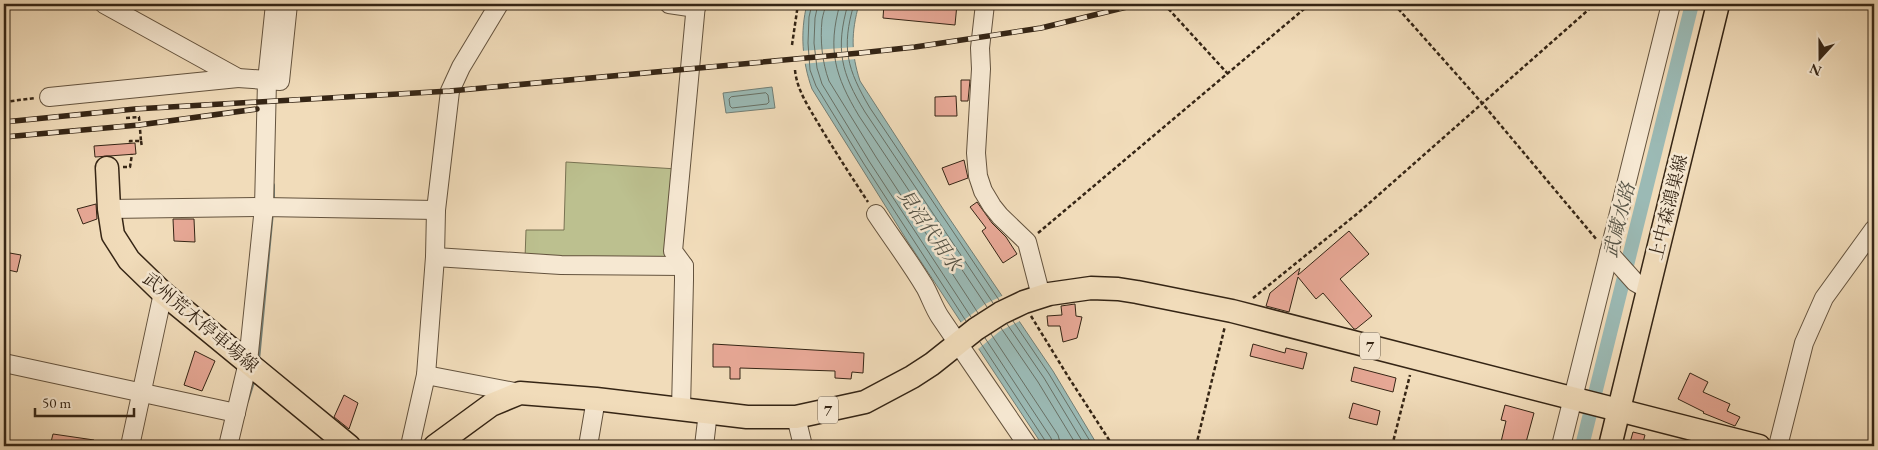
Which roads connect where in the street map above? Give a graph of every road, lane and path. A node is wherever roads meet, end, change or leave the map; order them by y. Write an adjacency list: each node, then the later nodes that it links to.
1 (104, 4): 18 (street)
2 (274, 4): 19 (street)
3 (288, 4): 19 (street)
4 (499, 4): 30 (street)
5 (669, 4): 14 (street)
6 (798, 4): 15 (path)
7 (985, 4): 33 (street)
8 (1164, 4): 17 (path)
9 (1310, 4): 17 (path)
10 (1394, 4): 22 (path)
11 (1595, 4): 22 (path)
12 (1671, 4): 34 (street)
13 (1718, 4): 37 (main road, 上中森鴻巣線)
14 (696, 6): 36 (street)
15 (792, 45)
16 (795, 70): 31 (path)
17 (1228, 74): 33 (path)
18 (238, 78): 19 (street); 20 (street)
19 (267, 81): 28 (street)
20 (49, 97): 21 (path)
21 (4, 102)
22 (1482, 103): 34 (path); 40 (path)
23 (126, 118): 24 (path)
24 (141, 141): 25 (path); 26 (path)
25 (130, 143)
26 (142, 147)
27 (107, 168): 29 (main road, 武州荒木停車場線)
28 (264, 207): 29 (street); 30 (street); 43 (street)
29 (109, 209): 38 (main road, 武州荒木停車場線)
30 (436, 210): 35 (street)
31 (876, 214): 41 (street)
32 (1874, 229): 70 (street)
33 (1027, 242): 39 (street)
34 (1610, 255): 37 (street); 49 (street)
35 (435, 257): 36 (street); 45 (street)
36 (684, 266): 50 (street)
37 (1642, 286): 51 (main road, 上中森鴻巣線)
38 (163, 293): 43 (main road, 武州荒木停車場線); 46 (street)
39 (1028, 300): 40 (main road, 7); 41 (main road, 7); 64 (path)
40 (1236, 312): 49 (main road, 7); 65 (path)
41 (961, 342): 54 (main road, 7); 63 (street)
42 (4, 362): 46 (street)
43 (248, 362): 53 (street); 57 (main road, 武州荒木停車場線)
44 (1412, 366): 66 (path)
45 (426, 375): 47 (street); 58 (street)
46 (141, 392): 53 (street); 55 (street)
47 (520, 392): 48 (main road, 7); 59 (main road, 7)
48 (596, 399): 50 (main road, 7); 60 (street)
49 (1574, 399): 51 (main road, 7); 67 (street)
50 (681, 409): 52 (main road, 7)
51 (1620, 410): 68 (main road, 上中森鴻巣線); 69 (main road, 7)
52 (708, 412): 54 (main road, 7); 61 (street)
53 (236, 413): 56 (street)
54 (796, 417): 62 (street)
55 (130, 446)
56 (228, 446)
57 (348, 446)
58 (410, 446)
59 (435, 446)
60 (588, 446)
61 (704, 446)
62 (803, 446)
63 (1028, 446)
64 (1114, 446)
65 (1196, 446)
66 (1392, 446)
67 (1561, 446)
68 (1610, 446)
69 (1759, 446)
70 (1778, 446)

